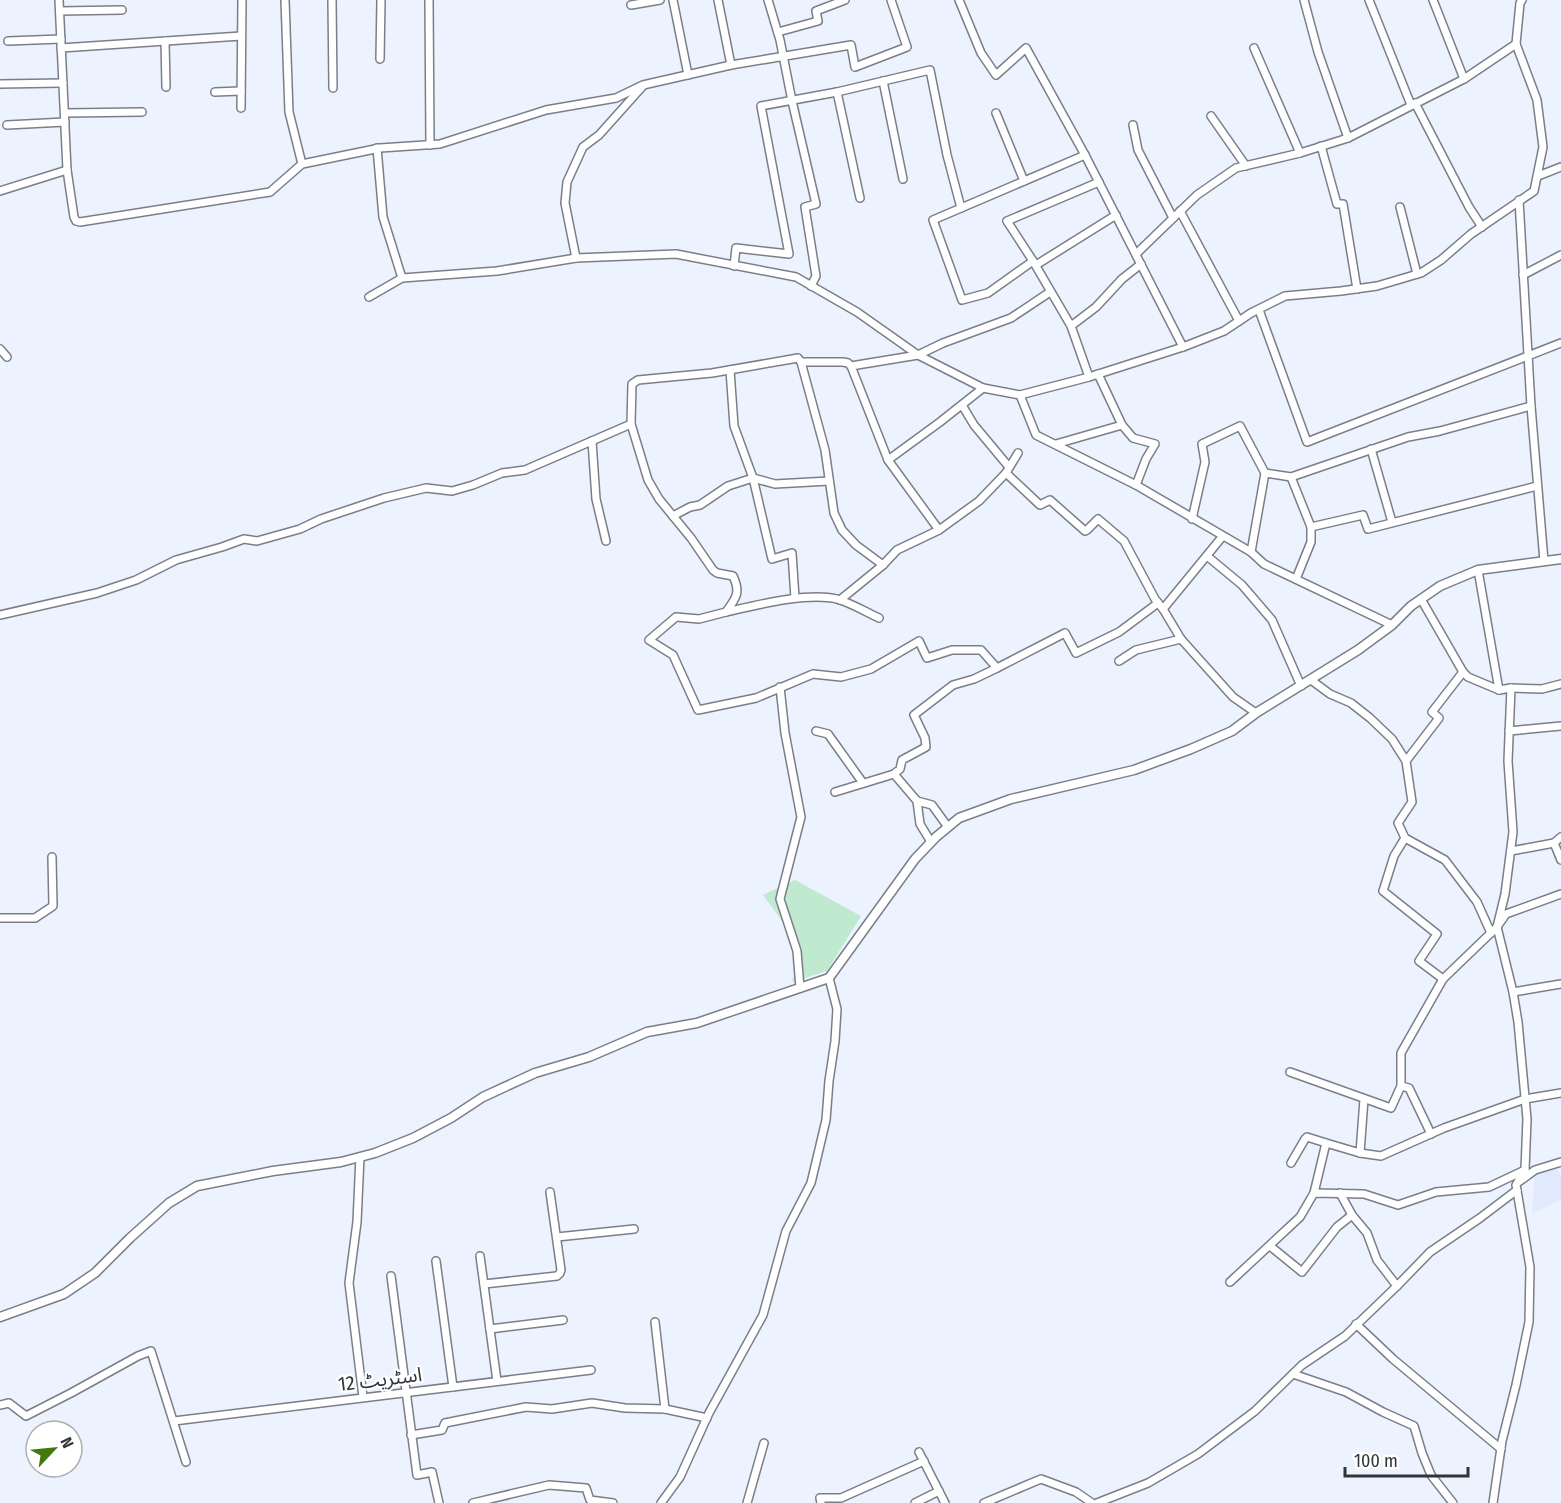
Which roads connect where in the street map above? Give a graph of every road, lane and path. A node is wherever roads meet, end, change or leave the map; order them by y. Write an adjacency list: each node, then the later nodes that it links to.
1 (59, 0): 21 (street)
2 (242, 0): 23 (street)
3 (285, 0): 60 (street)
4 (332, 0): 40 (street)
5 (381, 0): 31 (street)
6 (429, 0): 55 (street)
7 (660, 0): 19 (street)
8 (673, 0): 33 (street)
9 (718, 0): 32 (street)
10 (768, 0): 22 (street)
11 (845, 0): 18 (street)
12 (891, 0): 30 (street)
13 (959, 0): 59 (street)
14 (1304, 0): 54 (street)
15 (1369, 0): 45 (street)
16 (1433, 0): 34 (street)
17 (1522, 0): 27 (street)
18 (824, 4): 22 (street)
19 (631, 5)
20 (122, 10): 21 (street)
21 (60, 11): 24 (street)
22 (778, 32): 30 (street)
23 (242, 36): 26 (street); 41 (street)
24 (61, 39): 25 (street); 28 (street)
25 (8, 41)
26 (165, 41): 28 (street); 39 (street)
27 (1516, 44): 34 (street); 64 (street)
28 (61, 48): 36 (street)
29 (1254, 48): 58 (street)
30 (784, 57): 32 (street); 44 (street)
31 (380, 59)
32 (731, 65): 33 (street)
33 (688, 75): 38 (street)
34 (1464, 79): 45 (street)
35 (884, 81): 43 (street); 65 (street); 72 (street)
36 (63, 83): 37 (street); 49 (street)
37 (0, 84)
38 (643, 85): 55 (street); 79 (street)
39 (166, 87)
40 (333, 88)
41 (241, 91): 42 (street); 46 (street)
42 (215, 92)
43 (837, 92): 44 (street); 69 (street)
44 (792, 101): 82 (street); 86 (street)
45 (1413, 104): 54 (street); 76 (street)
46 (241, 108)
47 (142, 112): 49 (street)
48 (996, 112): 66 (street)
49 (65, 113): 51 (street)
50 (1211, 116): 61 (street)
51 (65, 122): 52 (street); 63 (street)
52 (7, 125)
53 (1133, 125): 75 (street)
54 (1348, 138): 56 (street)
55 (430, 145): 57 (street)
56 (1321, 146): 58 (street); 87 (street)
57 (377, 148): 60 (street); 85 (street)
58 (1300, 153): 61 (street)
59 (1085, 155): 66 (street); 67 (street)
60 (302, 164): 63 (street)
61 (1246, 166): 73 (street)
62 (1561, 167): 64 (street)
63 (67, 170): 68 (street)
64 (1538, 176): 70 (street)
65 (903, 179)
66 (1024, 181): 72 (street)
67 (1099, 182): 74 (street); 80 (street)
68 (0, 191)
69 (860, 198)
70 (1519, 200): 76 (street); 84 (street)
71 (1400, 207): 83 (street)
72 (961, 208): 80 (street)
73 (1180, 211): 75 (street); 91 (street)
74 (1116, 214): 77 (street); 80 (street)
75 (1173, 218): 77 (street)
76 (1482, 227): 83 (street)
77 (1136, 254): 81 (street)
78 (1561, 255): 84 (street)
79 (576, 258): 82 (street); 85 (street)
80 (1034, 263): 88 (street)
81 (1141, 264): 92 (street); 94 (street)
82 (734, 266): 86 (street)
83 (1418, 274): 87 (street)
84 (1523, 275): 97 (street)
85 (402, 278): 89 (street)
86 (811, 286): 96 (street)
87 (1357, 289): 90 (street)
88 (1050, 292): 92 (street); 96 (street)
89 (369, 297)
90 (1259, 310): 91 (street); 97 (street)
91 (1239, 321): 94 (street)
92 (1071, 326): 103 (street)
93 (1561, 343): 97 (street)
94 (1183, 347): 102 (street)
95 (0, 349): 98 (street)
96 (918, 355): 100 (street); 104 (street)
97 (1528, 355): 107 (street)
98 (6, 357)
99 (801, 362): 100 (street); 101 (street); 119 (street)
100 (851, 366): 114 (street)
101 (730, 370): 108 (street); 118 (street)
102 (1098, 374): 103 (street); 109 (street)
103 (1089, 377): 105 (street)
104 (983, 388): 105 (street); 106 (street)
105 (1020, 395): 111 (street)
106 (962, 405): 114 (street); 115 (street)
107 (1531, 406): 112 (street); 121 (street)
108 (631, 424): 110 (street); 122 (street)
109 (1122, 425): 111 (street); 120 (street)
110 (592, 441): 128 (street); 141 (street)
111 (1056, 444): 120 (street)
112 (1371, 449): 117 (street); 124 (street)
113 (1018, 453): 115 (street)
114 (888, 460): 126 (street)
115 (1008, 470): 126 (street); 139 (street)
116 (1265, 473): 117 (street); 123 (street); 129 (street)
117 (1292, 477): 125 (street)
118 (753, 478): 119 (street); 122 (street); 136 (street)
119 (829, 482): 133 (street)
120 (1136, 485): 123 (street)
121 (1537, 486): 124 (street); 132 (street)
122 (673, 516): 140 (street)
123 (1192, 519): 127 (street)
124 (1392, 522): 125 (street)
125 (1311, 527): 135 (street)
126 (939, 530): 133 (street)
127 (1222, 537): 129 (street); 130 (street)
128 (606, 541)
129 (1251, 552): 135 (street)
130 (1207, 556): 139 (street); 150 (street)
131 (1561, 559): 132 (street)
132 (1544, 561): 134 (street)
133 (883, 565): 138 (street)
134 (1478, 570): 137 (street); 153 (street)
135 (1296, 579): 143 (street)
136 (795, 598): 138 (street); 140 (street)
137 (1421, 599): 143 (street); 147 (street)
138 (840, 600): 142 (street)
139 (1161, 606): 144 (street); 146 (street)
140 (726, 612): 151 (street)
141 (0, 615)
142 (879, 618)
143 (1392, 625): 148 (street)
144 (1180, 639): 145 (street); 154 (street)
145 (1119, 661)
146 (997, 668): 151 (street); 159 (street)
147 (1463, 672): 153 (street); 158 (street)
148 (1311, 680): 150 (street); 158 (street)
149 (1561, 684): 152 (street)
150 (1301, 686): 154 (street)
151 (780, 687): 178 (street)
152 (1511, 688): 153 (street); 157 (street)
153 (1499, 690)
154 (1256, 713): 163 (street)
155 (1561, 726): 157 (street)
156 (816, 731): 160 (street)
157 (1509, 731): 168 (street)
158 (1406, 761): 165 (street)
159 (894, 774): 160 (street); 162 (street)
160 (863, 783): 161 (street)
161 (835, 792)
162 (917, 801): 163 (street); 166 (street)
163 (948, 827): 166 (street)
164 (1561, 837): 167 (street)
165 (1405, 838): 174 (street); 176 (street)
166 (931, 842): 175 (street)
167 (1554, 843): 168 (street); 170 (street)
168 (1510, 851): 173 (street)
169 (52, 857): 172 (street)
170 (1561, 860)
171 (1561, 894): 173 (street)
172 (0, 918)
173 (1497, 927): 174 (street); 179 (street)
174 (1491, 933): 176 (street)
175 (828, 978): 178 (street); 219 (street)
176 (1443, 979): 181 (street)
177 (1561, 984): 179 (street)
178 (800, 988): 188 (street)
179 (1513, 992): 184 (street)
180 (1290, 1072): 183 (street)
181 (1401, 1086): 183 (street); 185 (street)
182 (1561, 1093): 184 (street)
183 (1364, 1099): 187 (street)
184 (1525, 1099): 185 (street); 191 (street)
185 (1431, 1134): 187 (street)
186 (1326, 1143): 187 (street); 190 (street); 194 (street)
187 (1360, 1153)
188 (360, 1156): 206 (street); 216 (street)
189 (1561, 1162): 192 (street)
190 (1291, 1163)
191 (1525, 1170): 192 (street); 195 (street)
192 (1516, 1187): 205 (street); 223 (street)
193 (550, 1192): 198 (street)
194 (1314, 1193): 195 (street); 199 (street)
195 (1340, 1193): 196 (street)
196 (1352, 1215): 199 (street); 205 (street)
197 (634, 1229): 198 (street)
198 (556, 1237): 204 (street)
199 (1270, 1245): 203 (street)
200 (480, 1256): 204 (street)
201 (436, 1261): 214 (street)
202 (391, 1276): 215 (street)
203 (1230, 1282)
204 (484, 1284): 210 (street)
205 (1396, 1286): 209 (street)
206 (0, 1317)
207 (563, 1320): 210 (street)
208 (655, 1322): 218 (street)
209 (1356, 1324): 212 (street); 223 (street)
210 (490, 1329): 213 (street)
211 (591, 1370): 213 (street, اسٹریٹ 12)
212 (1293, 1374): 238 (street); 239 (street)
213 (497, 1381): 214 (street, اسٹریٹ 12)
214 (453, 1387): 215 (street, اسٹریٹ 12)
215 (405, 1392): 216 (street, اسٹریٹ 12); 221 (street)
216 (363, 1398): 220 (street, اسٹریٹ 12)
217 (0, 1405): 220 (street)
218 (664, 1409): 219 (street); 221 (street)
219 (706, 1418): 231 (street)
220 (174, 1421): 226 (street)
221 (411, 1435): 228 (street)
222 (765, 1443): 232 (street)
223 (1501, 1449): 240 (street)
224 (919, 1452): 225 (street)
225 (924, 1461): 227 (street); 233 (street)
226 (186, 1462)
227 (939, 1491): 234 (street); 235 (street)
228 (439, 1503)
229 (473, 1503): 230 (street)
230 (613, 1503)
231 (662, 1503)
232 (747, 1503)
233 (821, 1503)
234 (915, 1503)
235 (945, 1503)
236 (984, 1503): 237 (street)
237 (1092, 1503)
238 (1097, 1503)
239 (1453, 1503)
240 (1493, 1503)

